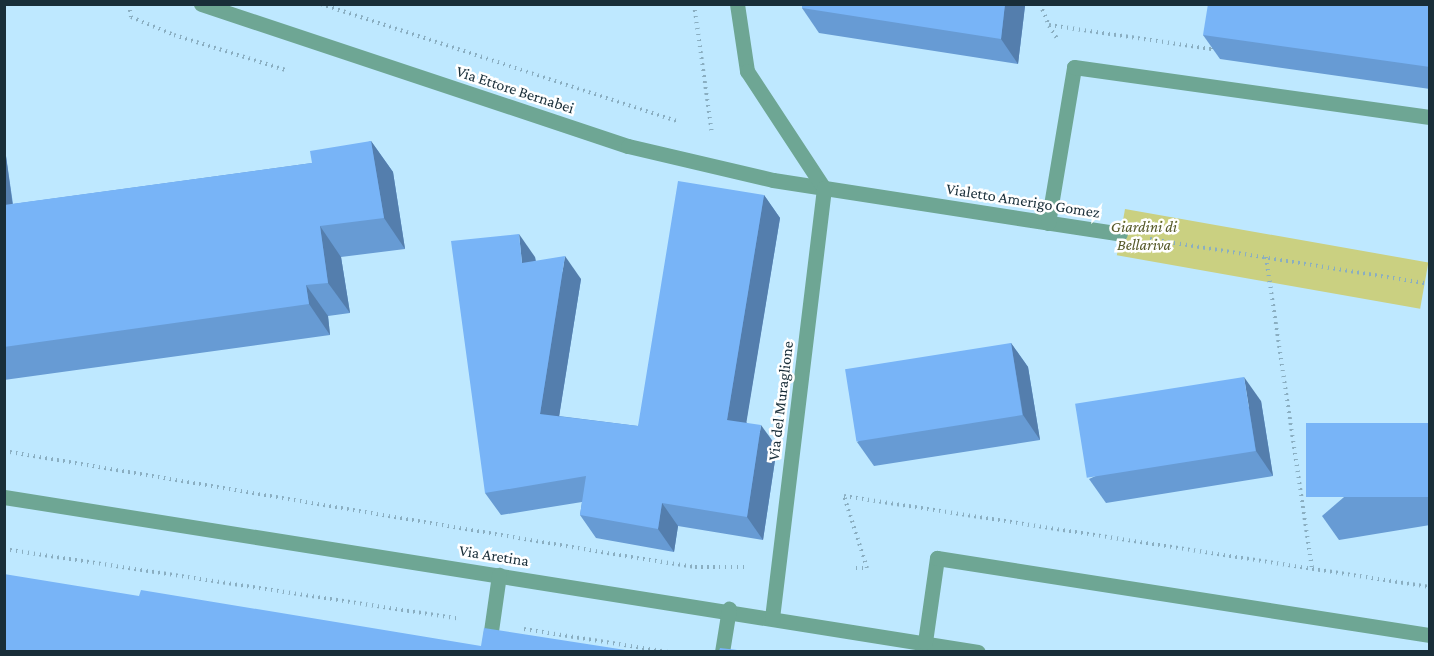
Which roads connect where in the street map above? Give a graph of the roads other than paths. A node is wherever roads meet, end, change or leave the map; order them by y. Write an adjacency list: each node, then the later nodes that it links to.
1 (201, 4): 4 (street, Via Ettore Bernabei)
2 (737, 4): 4 (street)
3 (1430, 117): 5 (street)
4 (825, 188): 5 (street, Vialetto Amerigo Gomez); 10 (street, Via del Muraglione)
5 (1048, 223): 6 (street, Vialetto Amerigo Gomez)
6 (1120, 234)
7 (4, 496): 8 (street, Via Aretina)
8 (499, 575): 9 (street, Via Aretina); 13 (street)
9 (729, 609): 10 (street, Via Aretina); 14 (street)
10 (772, 618): 12 (street, Via Aretina)
11 (1430, 635): 12 (street)
12 (925, 642): 15 (street, Via Aretina)
13 (488, 651)
14 (722, 651)
15 (978, 651)

